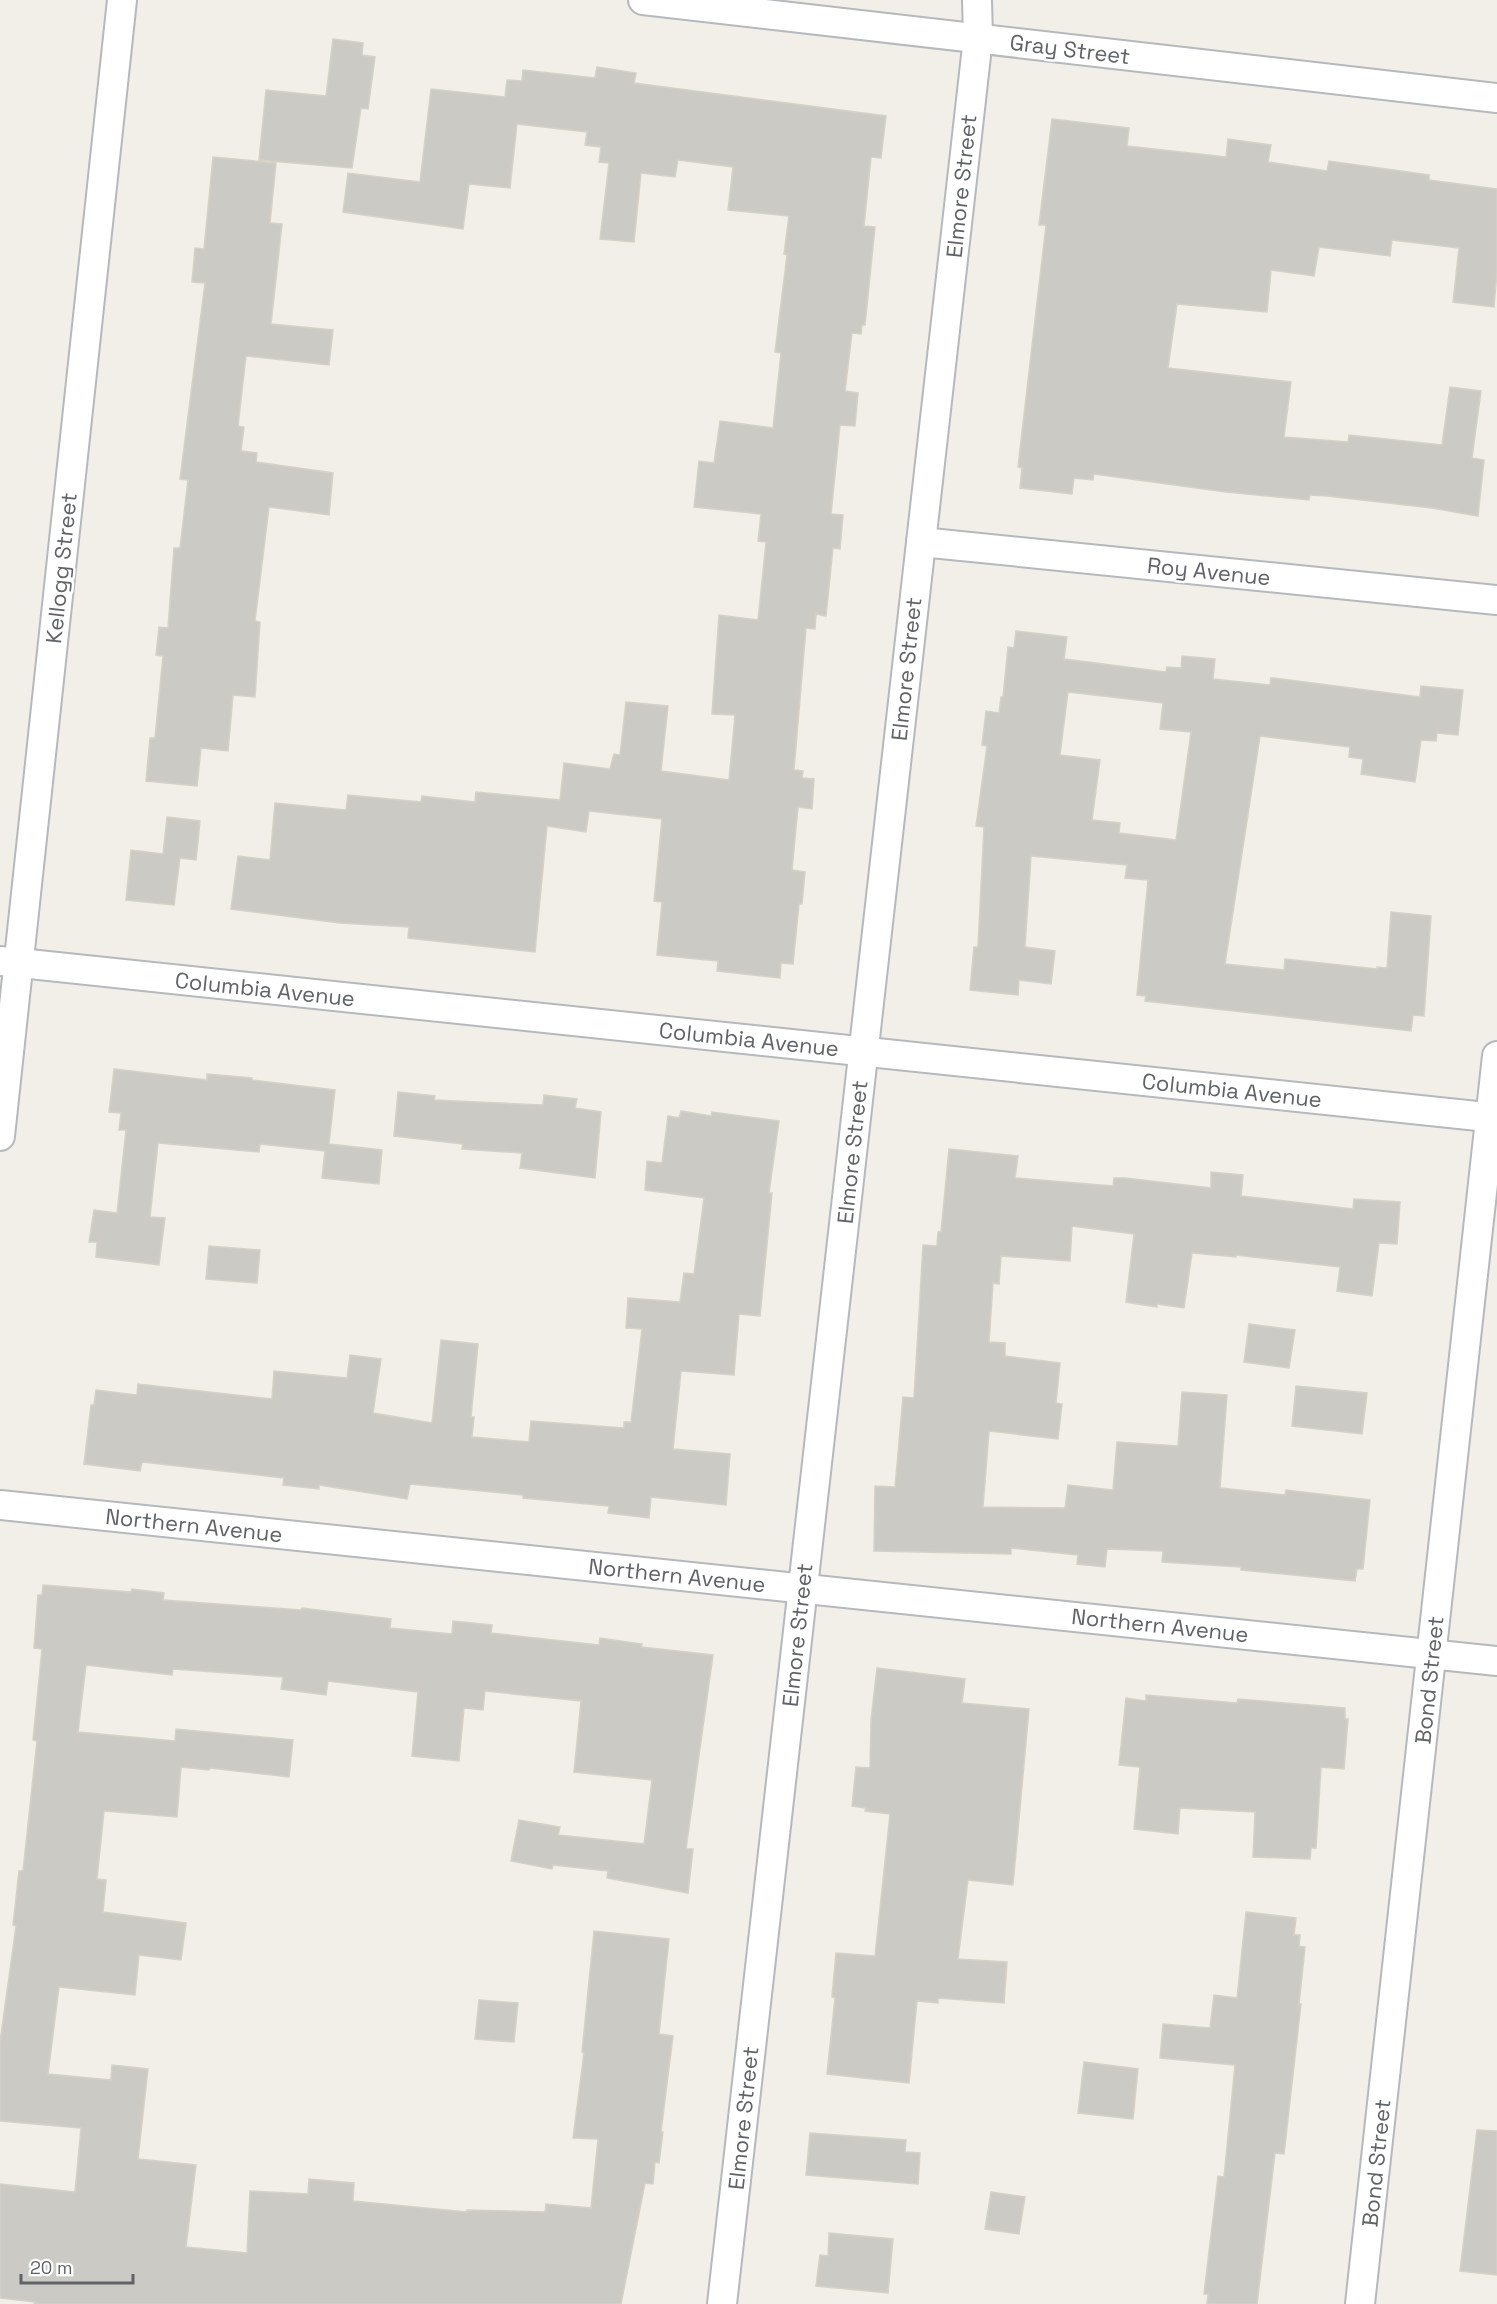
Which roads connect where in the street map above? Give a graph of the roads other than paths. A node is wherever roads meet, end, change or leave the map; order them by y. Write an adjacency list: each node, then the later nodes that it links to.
1 (122, 0): 8 (street, Kellogg Street)
2 (644, 0): 4 (street, Gray Street)
3 (977, 0): 4 (street, Elmore Street)
4 (978, 38): 5 (street, Gray Street); 6 (street, Elmore Street)
5 (1497, 98)
6 (921, 542): 7 (street, Roy Avenue); 9 (street, Elmore Street)
7 (1497, 600)
8 (9, 962): 9 (street, Columbia Avenue); 12 (street, Kellogg Street)
9 (863, 1051): 11 (street, Columbia Avenue); 14 (street, Elmore Street)
10 (1497, 1056): 11 (street, Bond Street)
11 (1494, 1117): 15 (street, Bond Street)
12 (0, 1136)
13 (0, 1505): 14 (street, Northern Avenue)
14 (802, 1588): 15 (street, Northern Avenue); 17 (street, Elmore Street)
15 (1432, 1653): 16 (street, Northern Avenue); 18 (street, Bond Street)
16 (1497, 1661)
17 (722, 2304)
18 (1360, 2304)

